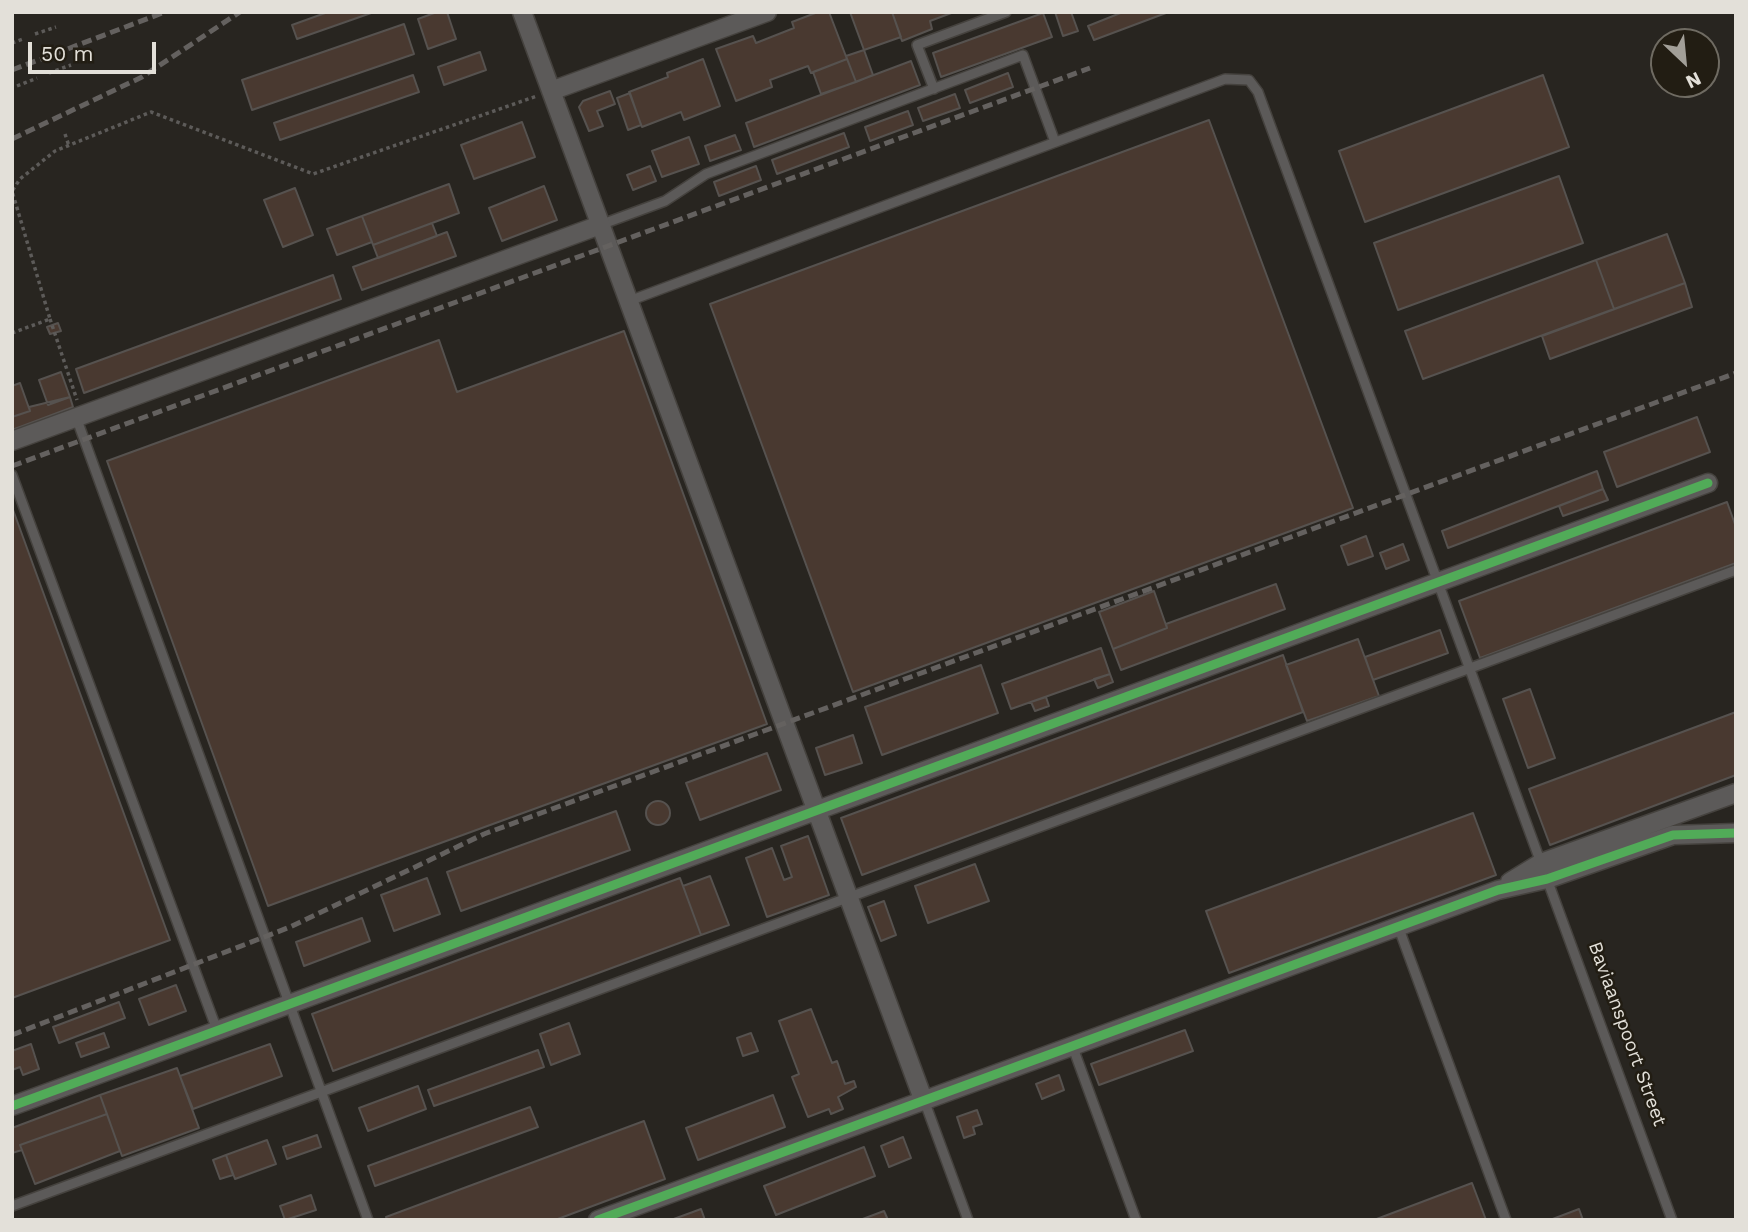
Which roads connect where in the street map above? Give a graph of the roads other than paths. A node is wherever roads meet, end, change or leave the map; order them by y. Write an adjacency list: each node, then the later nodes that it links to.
1 (522, 12): 5 (street)
2 (766, 12): 5 (street)
3 (1006, 12): 4 (lane)
4 (934, 89): 6 (lane); 7 (lane)
5 (551, 91): 7 (street)
6 (1055, 142): 8 (lane); 14 (lane, Baviaanspoort Street)
7 (600, 225): 8 (street); 9 (street)
8 (629, 300): 17 (street)
9 (79, 416): 10 (street); 22 (lane)
10 (12, 441)
11 (12, 475): 23 (lane)
12 (1708, 483): 14 (street)
13 (1736, 570): 15 (lane)
14 (1438, 582): 15 (lane, Baviaanspoort Street); 17 (street)
15 (1469, 668): 19 (lane, Baviaanspoort Street); 20 (lane)
16 (1736, 793): 19 (street)
17 (818, 809): 20 (street); 22 (street)
18 (1736, 833): 19 (street)
19 (1544, 871): 21 (street); 34 (lane, Baviaanspoort Street)
20 (850, 895): 25 (lane); 26 (street)
21 (1398, 926): 24 (street); 33 (lane)
22 (291, 1003): 23 (street); 25 (lane)
23 (217, 1030): 27 (street)
24 (1072, 1045): 26 (street); 32 (lane)
25 (322, 1091): 28 (lane); 29 (lane)
26 (923, 1100): 30 (street); 31 (lane)
27 (12, 1106)
28 (12, 1206)
29 (368, 1220)
30 (597, 1220)
31 (968, 1220)
32 (1136, 1220)
33 (1506, 1220)
34 (1672, 1220)

